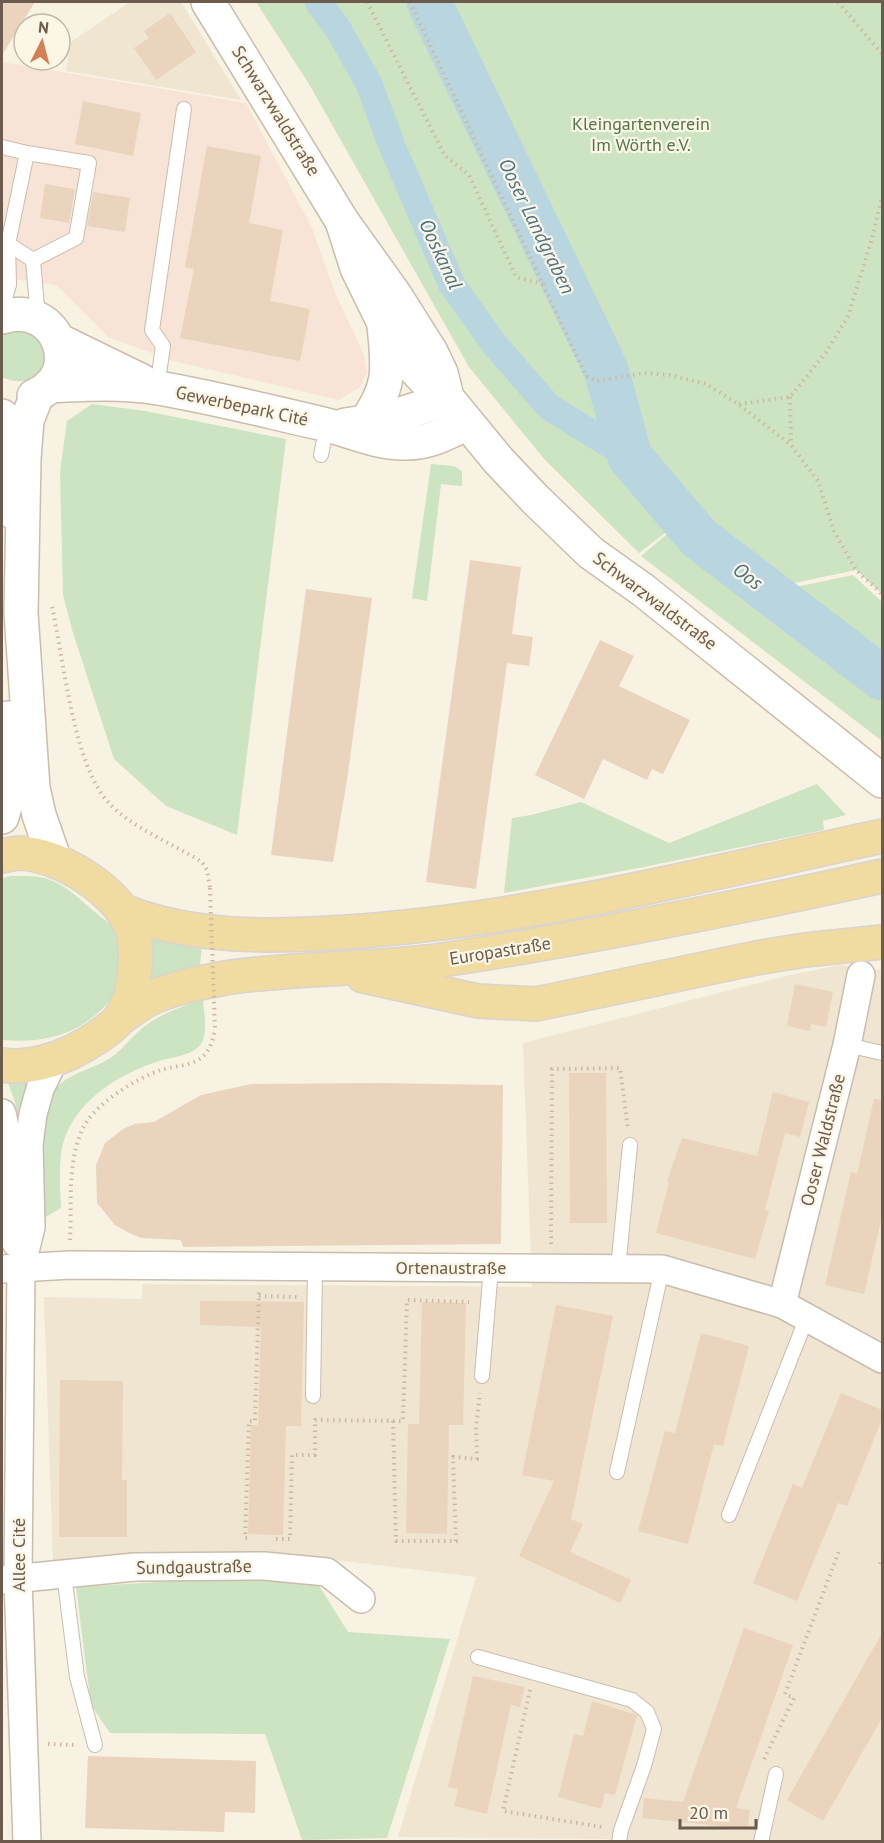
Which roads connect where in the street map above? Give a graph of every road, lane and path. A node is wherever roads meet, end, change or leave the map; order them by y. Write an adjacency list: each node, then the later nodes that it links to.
1 (208, 2): 10 (street, Schwarzwaldstraße)
2 (367, 2): 13 (path)
3 (410, 2): 13 (path)
4 (838, 2): 5 (path)
5 (882, 54)
6 (183, 109): 18 (lane)
7 (2, 147): 8 (lane)
8 (27, 153): 11 (lane); 12 (lane)
9 (882, 197): 21 (path)
10 (342, 221): 16 (street, Schwarzwaldstraße); 23 (street, Schwarzwaldstraße)
11 (5, 242): 12 (lane); 14 (lane)
12 (33, 260): 17 (lane)
13 (543, 284): 22 (path)
14 (2, 309)
15 (2, 317): 17 (street, Gewerbepark Cité)
16 (383, 321): 23 (street, Schwarzwaldstraße); 25 (street)
17 (48, 329): 18 (street, Gewerbepark Cité); 19 (street)
18 (157, 388): 19 (street, Gewerbepark Cité); 26 (street, Gewerbepark Cité)
19 (43, 390): 20 (street, Gewerbepark Cité); 38 (street)
20 (2, 395)
21 (790, 397): 22 (path); 27 (path)
22 (738, 404): 27 (path)
23 (457, 411): 25 (street, Gewerbepark Cité); 26 (street, Gewerbepark Cité); 34 (street, Schwarzwaldstraße)
24 (2, 416): 29 (street)
25 (365, 423): 26 (street, Gewerbepark Cité)
26 (324, 440)
27 (791, 445): 30 (path)
28 (2, 483): 29 (street)
29 (12, 515): 32 (street)
30 (882, 594)
31 (50, 597): 51 (path, bridge)
32 (10, 636): 33 (street); 35 (street)
33 (2, 668)
34 (882, 782)
35 (2, 818)
36 (882, 836): 40 (main road, Europastraße)
37 (2, 856): 38 (main road)
38 (55, 861): 40 (main road)
39 (878, 877): 42 (main road, Europastraße)
40 (123, 911): 44 (main road)
41 (882, 942): 42 (main road)
42 (332, 968): 44 (main road, Europastraße)
43 (861, 975): 45 (street, Ooser Waldstraße)
44 (120, 1017): 47 (main road, Europastraße)
45 (847, 1045): 46 (lane); 60 (street, Ooser Waldstraße)
46 (882, 1053)
47 (54, 1060): 48 (main road, Europastraße); 53 (street, Allee Cité)
48 (2, 1065)
49 (2, 1113): 53 (street, Allee Cité)
50 (630, 1145): 55 (path); 56 (lane)
51 (70, 1265): 52 (street, Ortenaustraße); 53 (street, Ortenaustraße)
52 (315, 1267): 54 (street, Ortenaustraße); 59 (lane)
53 (11, 1268): 72 (street, Allee Cité)
54 (491, 1268): 55 (street, Ortenaustraße); 63 (lane)
55 (551, 1269): 56 (street, Ortenaustraße)
56 (618, 1269): 57 (street, Ortenaustraße)
57 (662, 1269): 60 (street, Ortenaustraße); 66 (lane)
58 (259, 1296): 59 (path)
59 (314, 1298): 64 (lane)
60 (782, 1304): 61 (street, Ortenaustraße)
61 (807, 1317): 62 (street, Ortenaustraße); 67 (lane)
62 (882, 1359)
63 (482, 1376): 65 (path)
64 (313, 1396)
65 (393, 1421)
66 (617, 1472)
67 (729, 1515)
68 (839, 1551): 78 (path)
69 (882, 1558): 70 (path)
70 (880, 1564)
71 (64, 1574): 72 (street, Sundgaustraße); 73 (street, Sundgaustraße); 77 (lane)
72 (10, 1579): 76 (street, Allee Cité)
73 (361, 1599)
74 (478, 1657): 75 (lane)
75 (534, 1673): 79 (lane); 79 (path)
76 (24, 1744): 77 (path); 80 (street, Allee Cité)
77 (95, 1745)
78 (776, 1774): 81 (lane)
79 (620, 1836)
80 (27, 1842)
81 (761, 1842)

